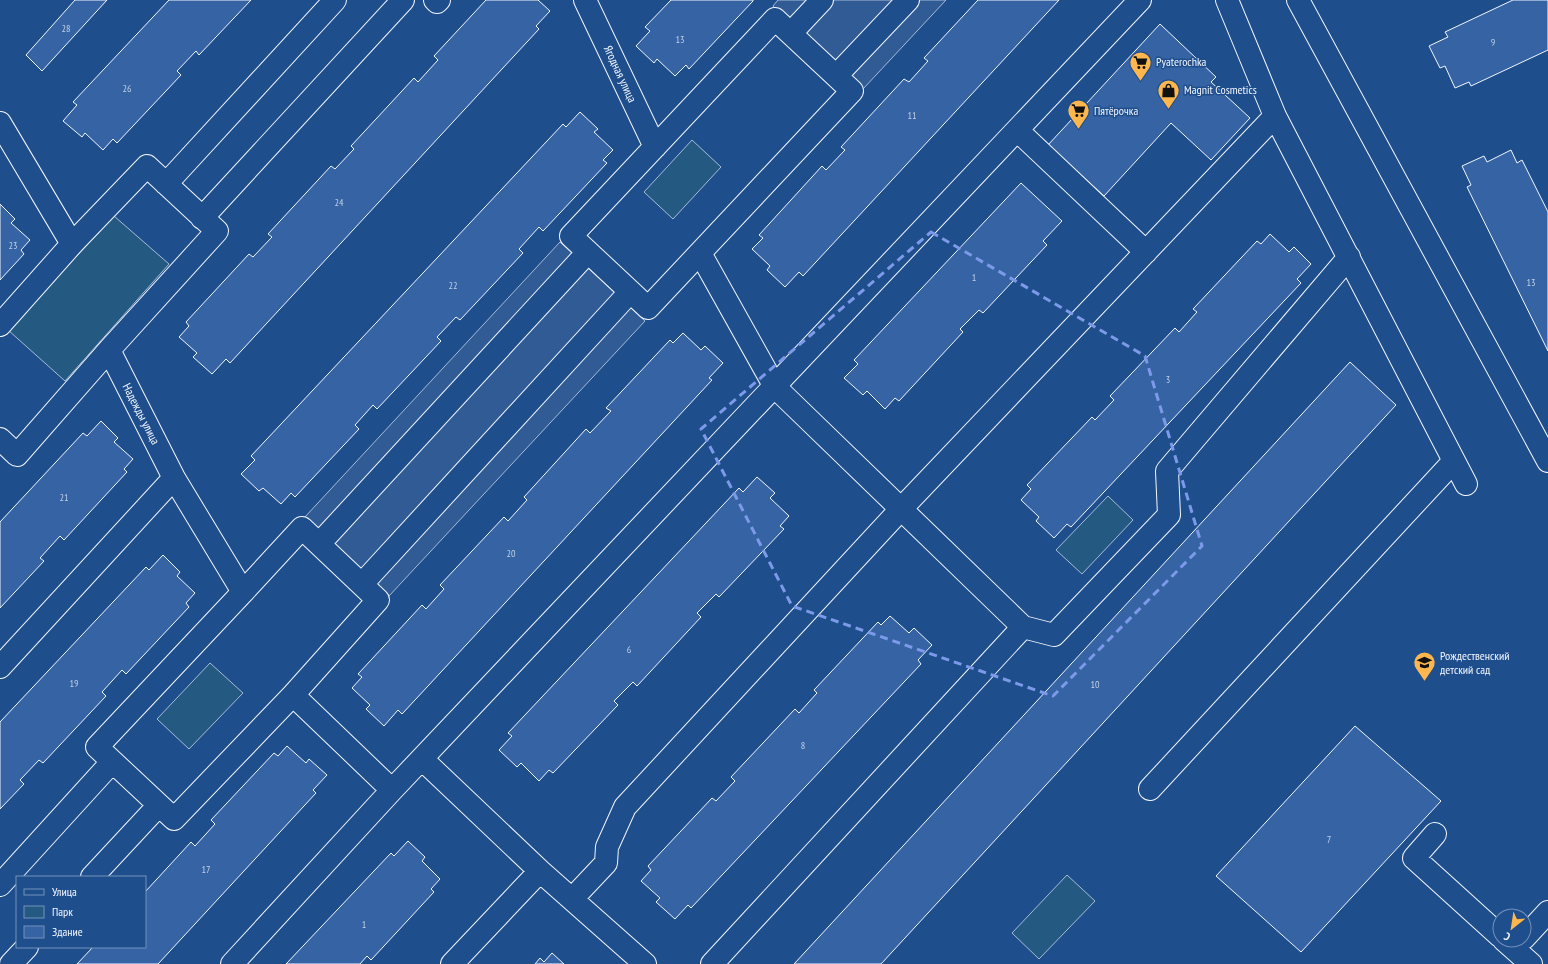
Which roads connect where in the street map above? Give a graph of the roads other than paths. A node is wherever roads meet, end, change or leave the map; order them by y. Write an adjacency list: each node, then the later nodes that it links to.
1 (335, 0): 17 (street)
2 (403, 0): 18 (street)
3 (435, 0): 4 (street)
4 (439, 0)
5 (585, 0): 16 (street, Ягодная улица)
6 (822, 0): 11 (street)
7 (908, 0): 12 (street)
8 (1140, 0): 15 (street)
9 (1227, 0): 13 (street)
10 (1298, 0): 30 (street)
11 (791, 33): 12 (street); 16 (street)
12 (836, 76): 22 (street)
13 (1276, 116): 21 (street); 23 (street)
14 (0, 124): 19 (street)
15 (1017, 130): 21 (street); 27 (street)
16 (655, 148): 20 (street)
17 (166, 184): 18 (street); 19 (street)
18 (202, 218): 26 (street)
19 (72, 244): 25 (street)
20 (588, 252): 24 (street); 34 (street)
21 (1146, 252): 33 (street)
22 (700, 253): 24 (street); 27 (street)
23 (1349, 257): 29 (street); 37 (street)
24 (630, 292): 35 (street)
25 (0, 325)
26 (109, 350): 28 (street); 31 (street, Надежды улица)
27 (775, 387): 33 (street); 40 (street)
28 (0, 439)
29 (1454, 461): 32 (street); 42 (street)
30 (1548, 461)
31 (174, 478): 36 (street, Надежды улица); 38 (street)
32 (1466, 484)
33 (900, 509): 37 (street); 49 (street)
34 (319, 544): 35 (street); 36 (street)
35 (362, 584): 39 (street)
36 (243, 592): 41 (street)
37 (1023, 627): 59 (street)
38 (0, 667)
39 (293, 695): 43 (street); 44 (street)
40 (422, 758): 43 (street); 46 (street)
41 (112, 762): 44 (street); 48 (street)
42 (1150, 789)
43 (392, 790): 56 (street)
44 (159, 805): 47 (street)
45 (1435, 834): 51 (street)
46 (540, 870): 49 (street); 57 (street)
47 (93, 876)
48 (0, 885)
49 (572, 899): 58 (street)
50 (1548, 912): 52 (street)
51 (1492, 923)
52 (1532, 925)
53 (26, 948): 55 (street)
54 (1519, 948): 60 (street)
55 (11, 964)
56 (232, 964)
57 (452, 964)
58 (645, 964)
59 (712, 964)
60 (1531, 964)

